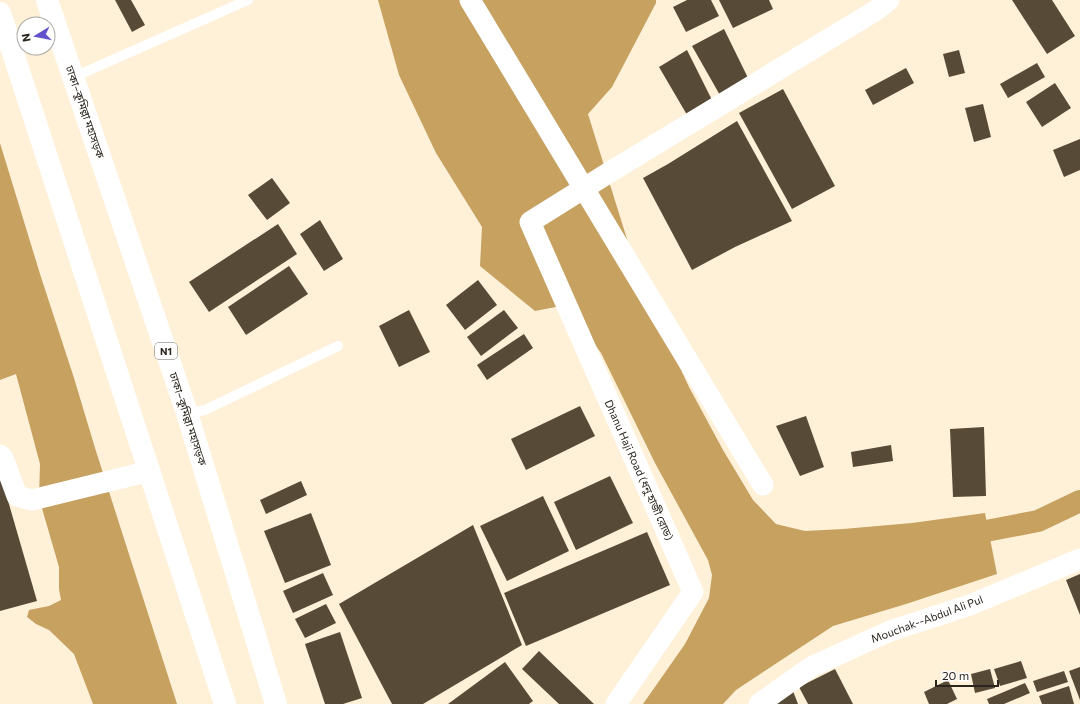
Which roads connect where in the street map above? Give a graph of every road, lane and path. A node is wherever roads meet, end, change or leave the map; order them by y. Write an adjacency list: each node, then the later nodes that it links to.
1 (47, 0): 6 (highway, ঢাকা–কুমিল্লা মহাসড়ক / N1)
2 (248, 0): 6 (lane)
3 (470, 0): 11 (street)
4 (889, 0): 15 (street, Dhanu Haji Road (ধনু হাজী রোড))
5 (0, 13): 10 (highway)
6 (74, 77): 8 (highway, ঢাকা–কুমিল্লা মহাসড়ক / N1)
7 (338, 346): 8 (lane)
8 (187, 413): 14 (highway, ঢাকা–কুমিল্লা মহাসড়ক / N1)
9 (0, 455): 10 (street)
10 (150, 471): 13 (highway)
11 (762, 485)
12 (1080, 559): 16 (street, Mouchak--Abdul Ali Pul)
13 (225, 704)
14 (276, 704)
15 (616, 704)
16 (759, 704)

